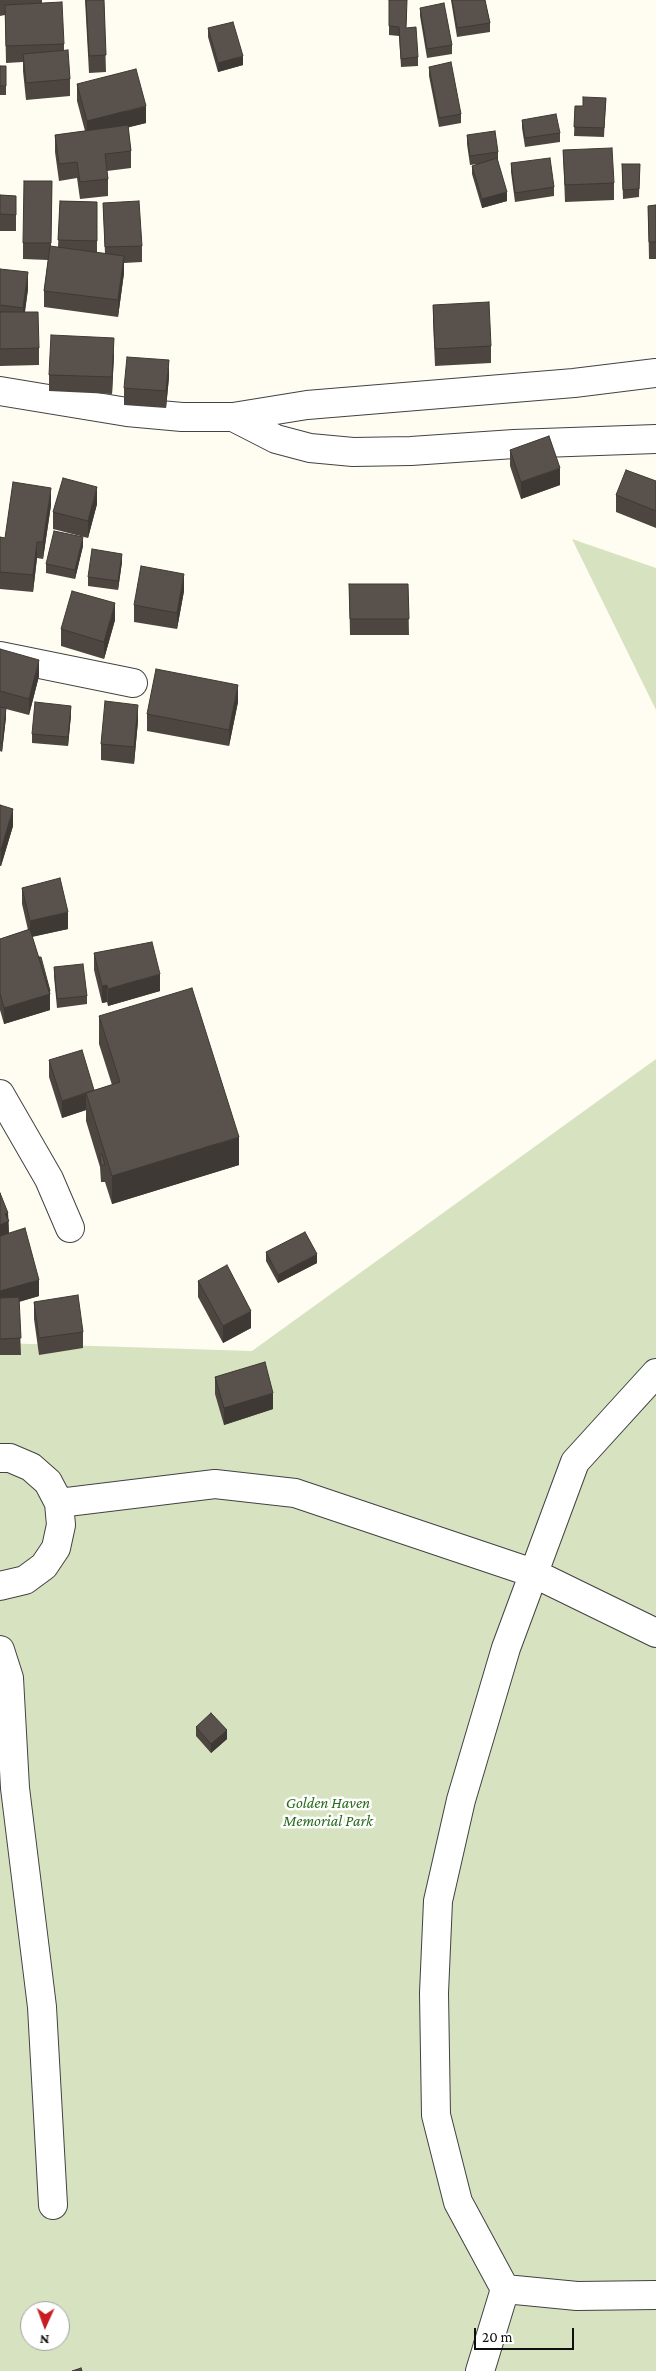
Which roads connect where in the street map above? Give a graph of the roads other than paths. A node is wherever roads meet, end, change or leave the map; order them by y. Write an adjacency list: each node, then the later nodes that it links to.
1 (656, 373): 3 (street)
2 (0, 391): 3 (street)
3 (233, 417): 4 (street)
4 (656, 439)
5 (0, 656): 6 (street)
6 (133, 683)
7 (0, 1094): 8 (street)
8 (70, 1228)
9 (656, 1373): 12 (street)
10 (0, 1458): 11 (street)
11 (59, 1503): 12 (street); 13 (street)
12 (533, 1573): 14 (street); 17 (street)
13 (0, 1586)
14 (656, 1633)
15 (0, 1650): 16 (street)
16 (54, 2205)
17 (505, 2289): 18 (street); 19 (street)
18 (656, 2295)
19 (480, 2371)

